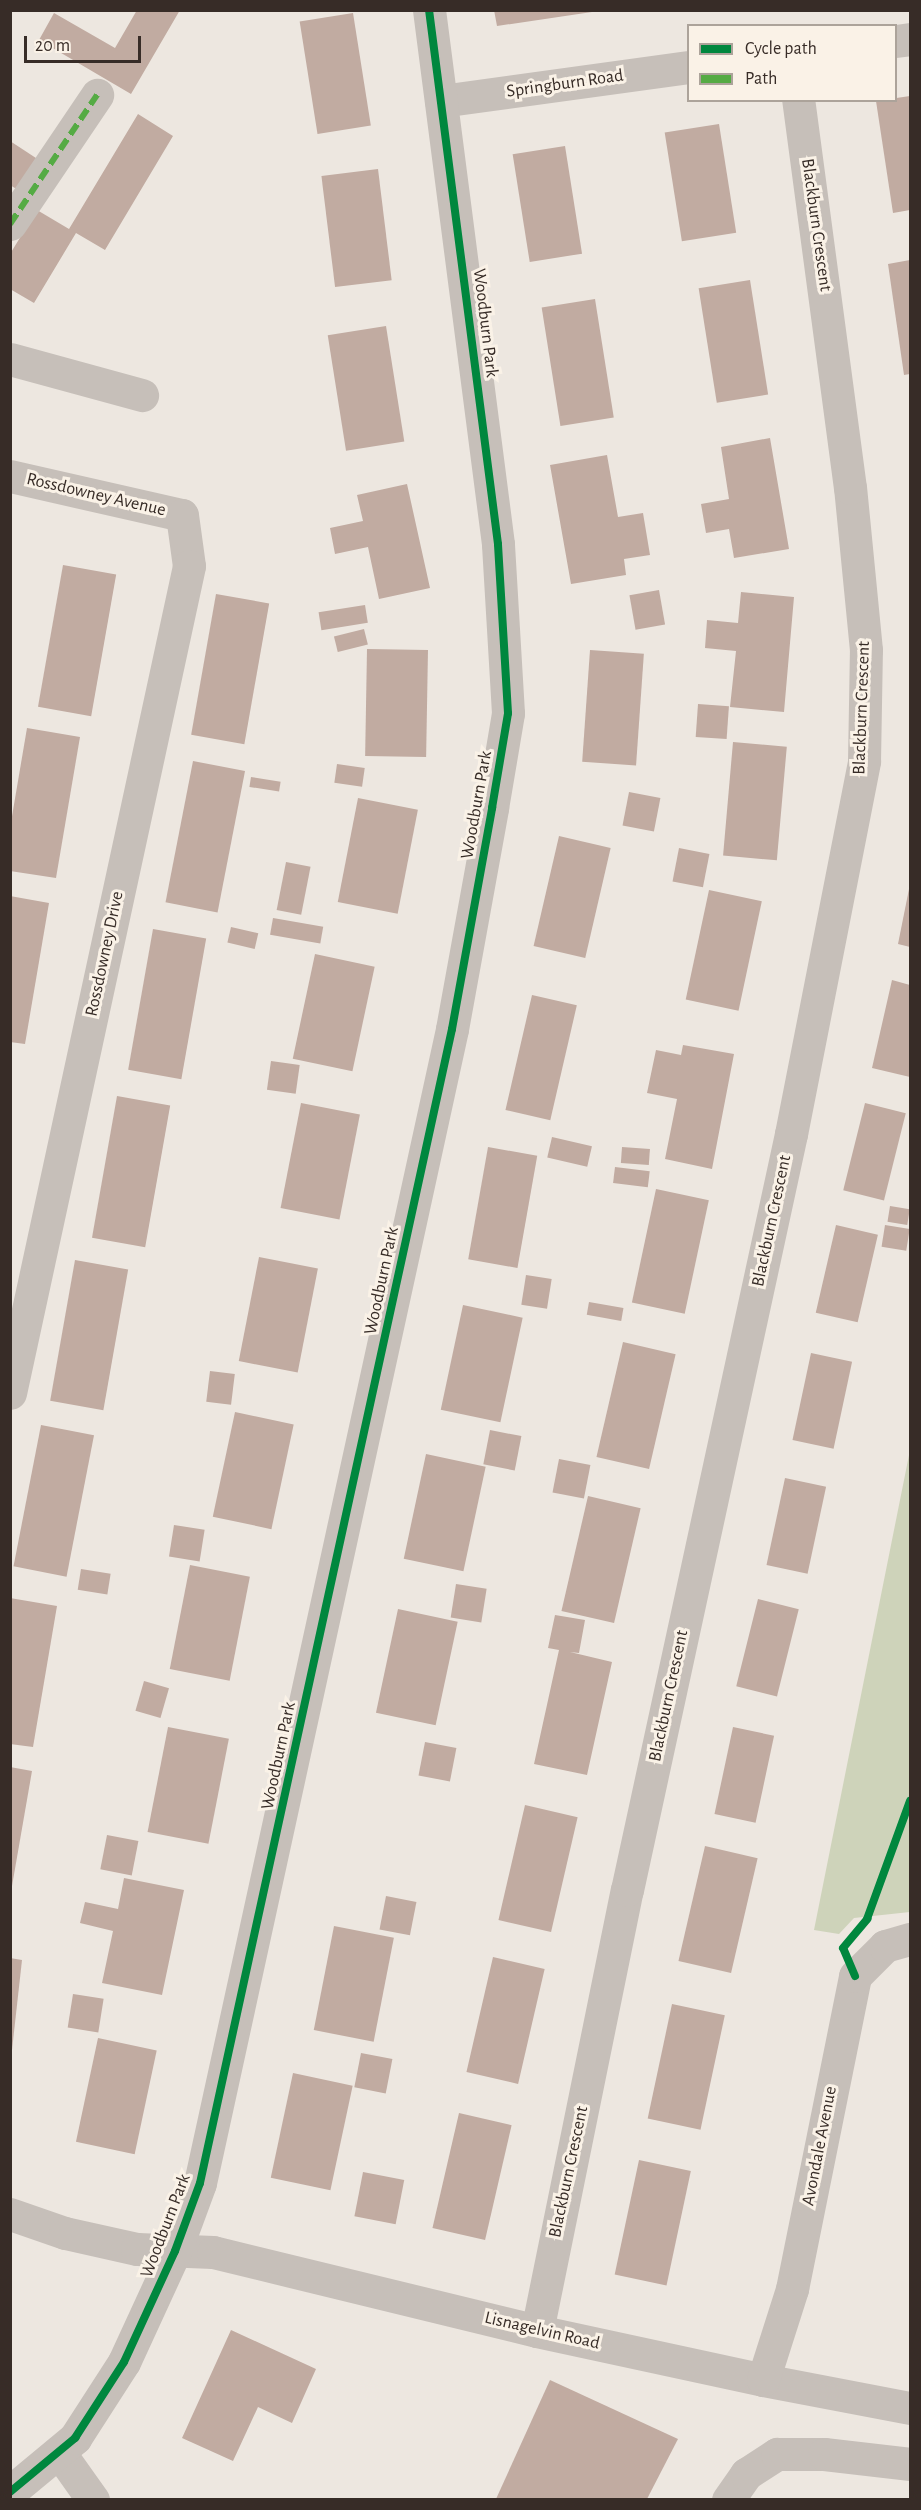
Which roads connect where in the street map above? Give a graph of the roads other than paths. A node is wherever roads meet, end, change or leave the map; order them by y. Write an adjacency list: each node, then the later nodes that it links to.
1 (429, 10): 4 (street, Woodburn Park)
2 (687, 67): 4 (street, Springburn Road)
3 (97, 95): 6 (street)
4 (441, 101): 14 (street, Woodburn Park)
5 (798, 102): 15 (street, Blackburn Crescent)
6 (10, 224)
7 (10, 359): 8 (street)
8 (142, 395)
9 (10, 476): 10 (street, Rossdowney Avenue)
10 (182, 515): 11 (street, Rossdowney Drive)
11 (10, 1393)
12 (910, 1939): 16 (street, Avondale Avenue)
13 (10, 2214): 14 (street)
14 (176, 2251): 15 (street, Lisnagelvin Road); 18 (street, Woodburn Park)
15 (537, 2331): 16 (street, Lisnagelvin Road)
16 (763, 2380): 17 (street, Lisnagelvin Road)
17 (910, 2408)
18 (59, 2452): 20 (street, Woodburn Park); 21 (street)
19 (910, 2464): 22 (street)
20 (10, 2492)
21 (93, 2499)
22 (728, 2499)

